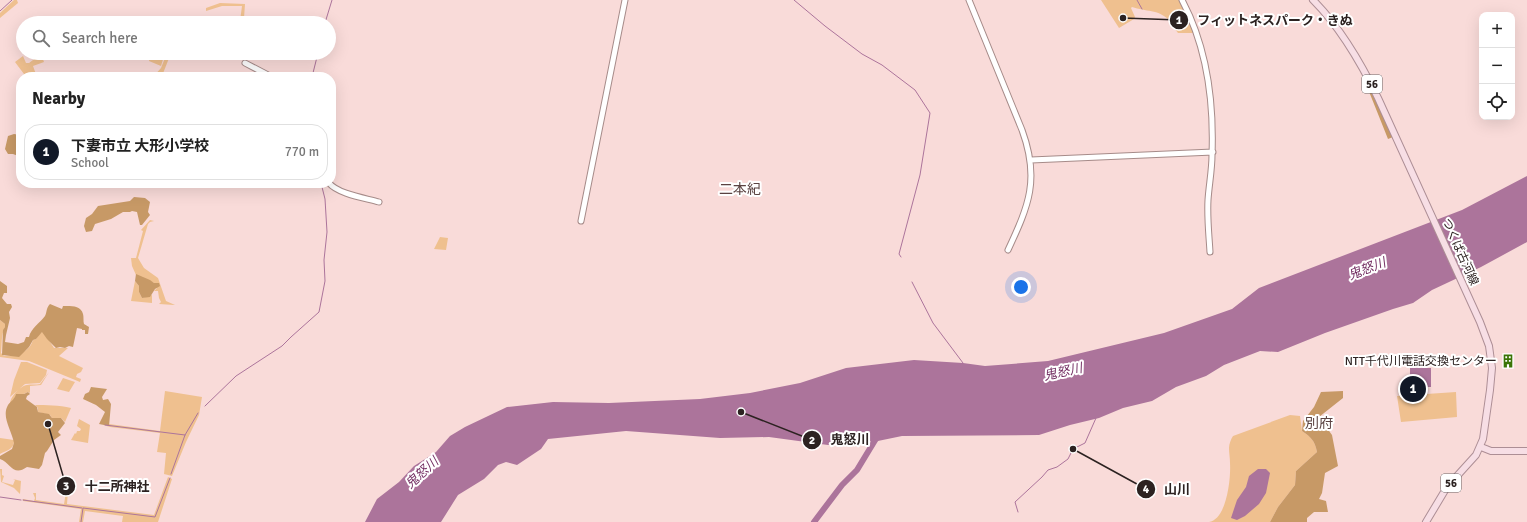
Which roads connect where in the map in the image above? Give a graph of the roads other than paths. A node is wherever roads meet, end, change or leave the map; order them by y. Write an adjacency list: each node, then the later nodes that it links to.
1 (625, 0): 11 (street)
2 (969, 0): 8 (street)
3 (1182, 0): 7 (street)
4 (1313, 0): 14 (main road, つくば古河線 / 56)
5 (245, 63): 6 (street)
6 (262, 72)
7 (1212, 152): 8 (street); 13 (street)
8 (1031, 160): 12 (street)
9 (335, 188): 10 (street)
10 (379, 202)
11 (581, 221)
12 (1008, 250)
13 (1210, 252)
14 (1481, 447): 15 (main road); 16 (main road, つくば古河線 / 56)
15 (1527, 451)
16 (1426, 522)

